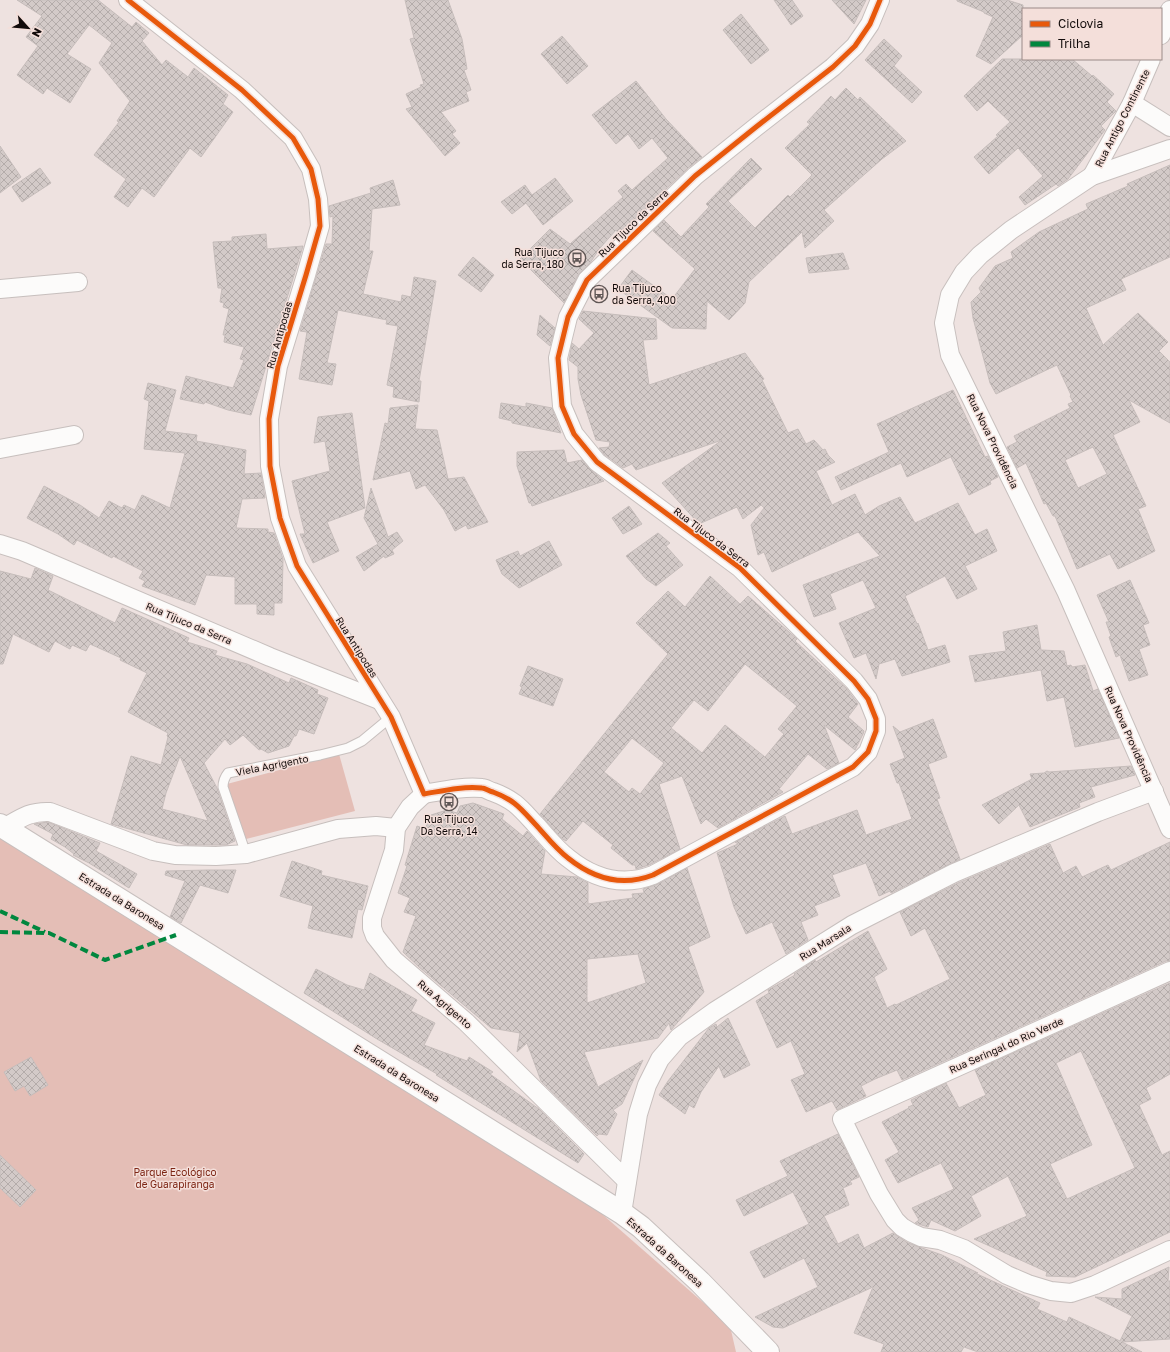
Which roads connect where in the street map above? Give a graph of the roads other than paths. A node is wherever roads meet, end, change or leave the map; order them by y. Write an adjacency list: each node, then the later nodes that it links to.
1 (128, 0): 15 (street, Rua Antipodas)
2 (880, 0): 18 (street, Rua Tijuco da Serra)
3 (1170, 10): 4 (street)
4 (1162, 32)
5 (1151, 60): 6 (street, Rua Antigo Continente)
6 (1132, 103): 7 (street); 9 (street, Rua Antigo Continente)
7 (1170, 126)
8 (1170, 149): 9 (street, Rua Nova Providência)
9 (1092, 176): 17 (street, Rua Nova Providência)
10 (78, 282): 11 (street)
11 (0, 289)
12 (74, 435): 13 (street)
13 (0, 449)
14 (0, 544): 15 (street, Rua Tijuco da Serra)
15 (379, 700): 16 (street, Rua Antipodas)
16 (391, 717): 18 (street, Rua Antipodas); 22 (lane, Viela Agrigento)
17 (1154, 791): 21 (street, Rua Nova Providência); 24 (street, Rua Marsala)
18 (424, 794): 20 (street, Rua Agrigento)
19 (2, 827): 22 (street); 25 (main road, Estrada da Baronesa)
20 (396, 828): 22 (street); 24 (street, Rua Agrigento)
21 (1170, 829)
22 (246, 854)
23 (1170, 971): 26 (street, Rua Seringal do Rio Verde)
24 (627, 1181): 25 (street, Rua Marsala)
25 (622, 1213): 27 (main road, Estrada da Baronesa)
26 (1170, 1250)
27 (768, 1352)

